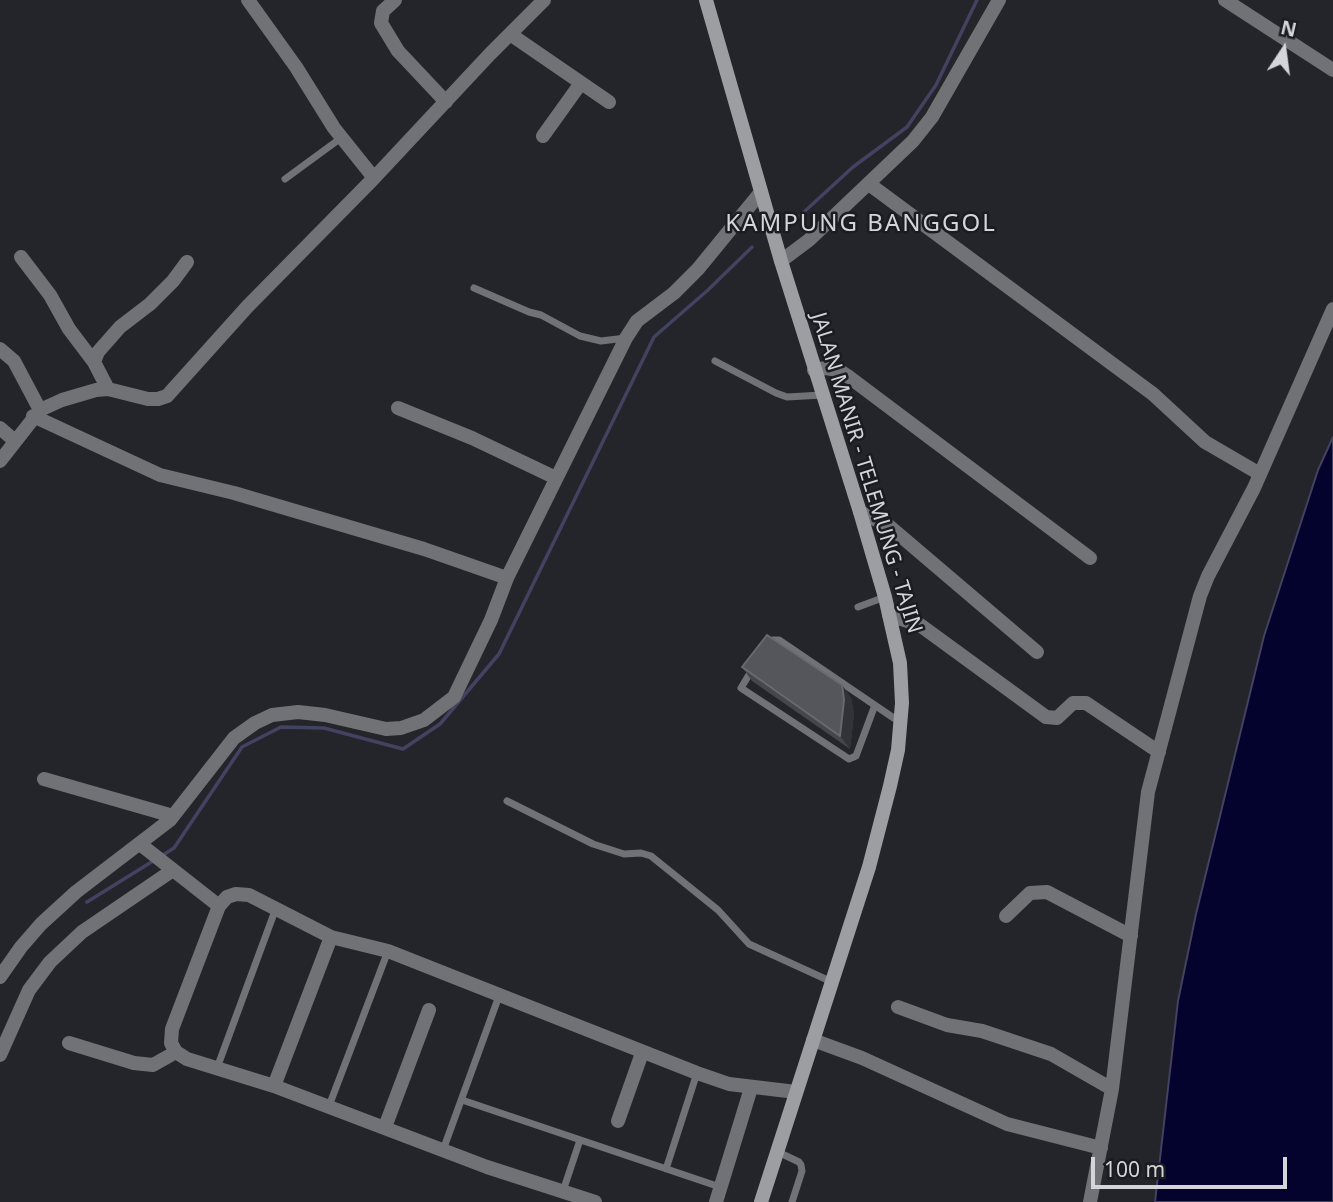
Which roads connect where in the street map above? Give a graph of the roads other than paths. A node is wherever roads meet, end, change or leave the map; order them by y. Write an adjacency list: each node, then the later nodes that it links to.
1 (248, 0): 13 (street)
2 (395, 0): 10 (street)
3 (544, 0): 7 (street)
4 (706, 0): 17 (main road, JALAN MANIR - TELEMUNG - TAJIN)
5 (999, 0): 16 (street)
6 (1225, 0): 8 (street)
7 (510, 34): 9 (street); 10 (street)
8 (1333, 70)
9 (581, 83): 11 (street); 12 (street)
10 (446, 102): 14 (street)
11 (609, 102)
12 (543, 136)
13 (341, 138): 14 (street); 15 (lane)
14 (374, 178): 28 (street)
15 (285, 179)
16 (869, 184): 20 (street); 35 (street)
17 (761, 192): 20 (main road, JALAN MANIR - TELEMUNG - TAJIN); 23 (street)
18 (22, 257): 26 (street)
19 (187, 261): 26 (street)
20 (780, 261): 27 (main road, JALAN MANIR - TELEMUNG - TAJIN)
21 (474, 288): 23 (lane)
22 (1333, 309): 35 (street)
23 (626, 338): 36 (street)
24 (0, 349): 31 (street)
25 (715, 361): 29 (lane)
26 (94, 362): 28 (street)
27 (814, 370): 29 (main road, JALAN MANIR - TELEMUNG - TAJIN); 38 (street)
28 (108, 389): 31 (street)
29 (822, 395): 37 (main road, JALAN MANIR - TELEMUNG - TAJIN)
30 (398, 408): 36 (street)
31 (36, 413): 33 (street); 39 (street)
32 (0, 428): 33 (street)
33 (15, 440): 34 (street)
34 (0, 461)
35 (1260, 474): 48 (street)
36 (556, 478): 39 (street)
37 (860, 512): 40 (main road, JALAN MANIR - TELEMUNG - TAJIN); 44 (street)
38 (1090, 558)
39 (508, 578): 51 (street)
40 (885, 597): 41 (lane); 42 (main road, JALAN MANIR - TELEMUNG - TAJIN)
41 (858, 607)
42 (889, 615): 47 (main road, JALAN MANIR - TELEMUNG - TAJIN); 48 (street)
43 (765, 651): 46 (lane)
44 (1037, 652)
45 (757, 662): 46 (lane)
46 (875, 705): 47 (lane)
47 (901, 723): 61 (main road, JALAN MANIR - TELEMUNG - TAJIN)
48 (1159, 752): 57 (street)
49 (44, 779): 51 (street)
50 (507, 801): 61 (lane)
51 (173, 816): 52 (street)
52 (141, 844): 53 (street); 60 (street)
53 (170, 868): 54 (street); 69 (street)
54 (219, 906): 55 (street); 67 (street)
55 (275, 908): 58 (street); 70 (lane)
56 (1006, 916): 57 (street)
57 (1131, 936): 74 (street)
58 (331, 937): 59 (street); 72 (street)
59 (388, 951): 62 (street); 77 (lane)
60 (0, 977)
61 (832, 982): 65 (main road, JALAN MANIR - TELEMUNG - TAJIN)
62 (499, 996): 68 (street); 76 (lane)
63 (898, 1007): 74 (street)
64 (429, 1010): 79 (street)
65 (813, 1040): 75 (main road, JALAN MANIR - TELEMUNG - TAJIN); 81 (street)
66 (69, 1043): 67 (street)
67 (176, 1052): 70 (street)
68 (642, 1053): 71 (street); 78 (street)
69 (0, 1055)
70 (217, 1068): 72 (street)
71 (697, 1073): 73 (street); 84 (lane)
72 (274, 1086): 77 (street)
73 (751, 1088): 75 (street); 85 (street)
74 (1112, 1089): 81 (street)
75 (796, 1093): 83 (main road, JALAN MANIR - TELEMUNG - TAJIN)
76 (462, 1100): 80 (lane); 82 (lane)
77 (329, 1106): 79 (street)
78 (618, 1121)
79 (385, 1127): 82 (street)
80 (580, 1140): 84 (lane); 86 (lane)
81 (1101, 1148): 91 (street)
82 (443, 1150): 86 (street)
83 (777, 1152): 89 (main road, JALAN MANIR - TELEMUNG - TAJIN); 90 (lane)
84 (666, 1169): 85 (lane)
85 (720, 1187): 88 (street)
86 (563, 1192): 87 (street)
87 (595, 1202)
88 (716, 1202)
89 (761, 1202)
90 (792, 1202)
91 (1090, 1202)

